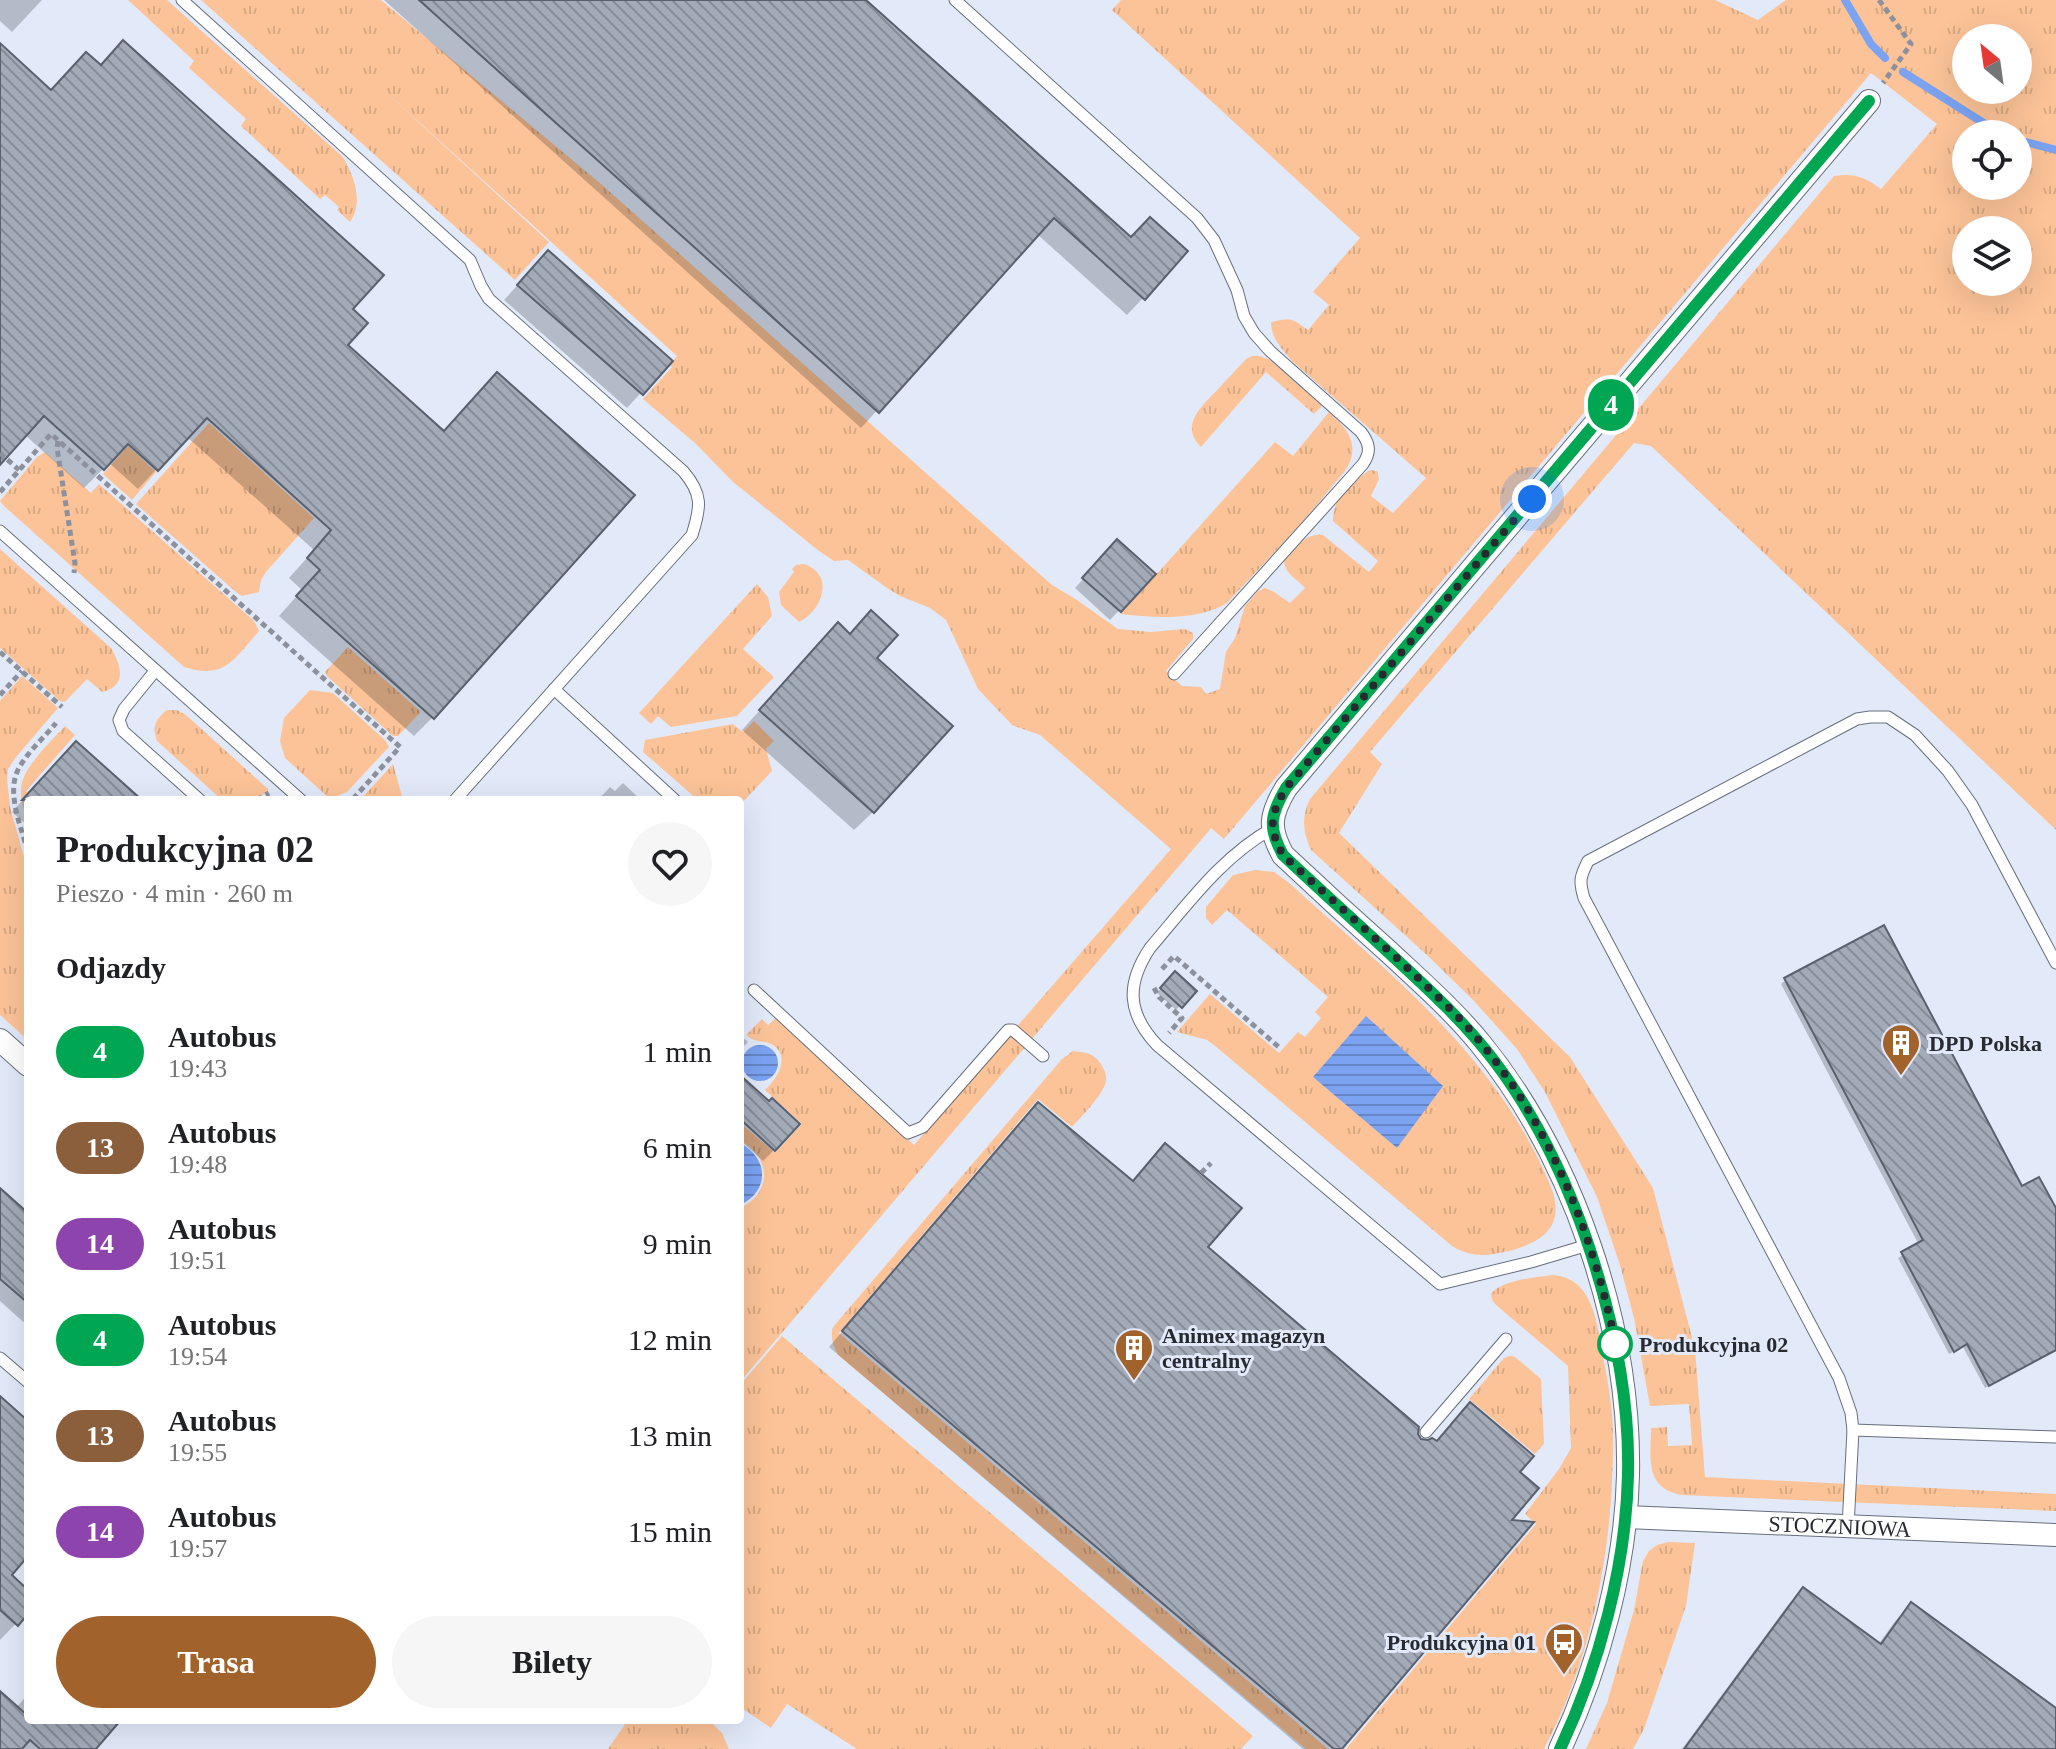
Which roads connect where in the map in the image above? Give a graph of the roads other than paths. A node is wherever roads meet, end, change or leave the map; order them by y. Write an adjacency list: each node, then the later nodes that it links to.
1 (182, 0): 7 (lane)
2 (955, 0): 6 (lane)
3 (1869, 101): 12 (street)
4 (0, 531): 5 (lane)
5 (155, 671): 8 (lane); 9 (lane)
6 (1174, 674)
7 (554, 689): 10 (lane); 11 (lane)
8 (196, 796)
9 (296, 796)
10 (459, 796)
11 (671, 796)
12 (1273, 828): 18 (street); 18 (lane)
13 (2056, 963): 22 (lane)
14 (754, 990): 16 (lane)
15 (0, 1040): 17 (street)
16 (1043, 1056)
17 (24, 1061)
18 (1588, 1245): 25 (street)
19 (1506, 1339): 23 (lane)
20 (0, 1358): 21 (lane)
21 (24, 1379)
22 (1853, 1430): 24 (lane); 26 (lane)
23 (1426, 1432)
24 (2056, 1437)
25 (1626, 1517): 26 (street, STOCZNIOWA); 28 (street)
26 (1848, 1527): 27 (street, STOCZNIOWA)
27 (2056, 1535)
28 (1560, 1749)

